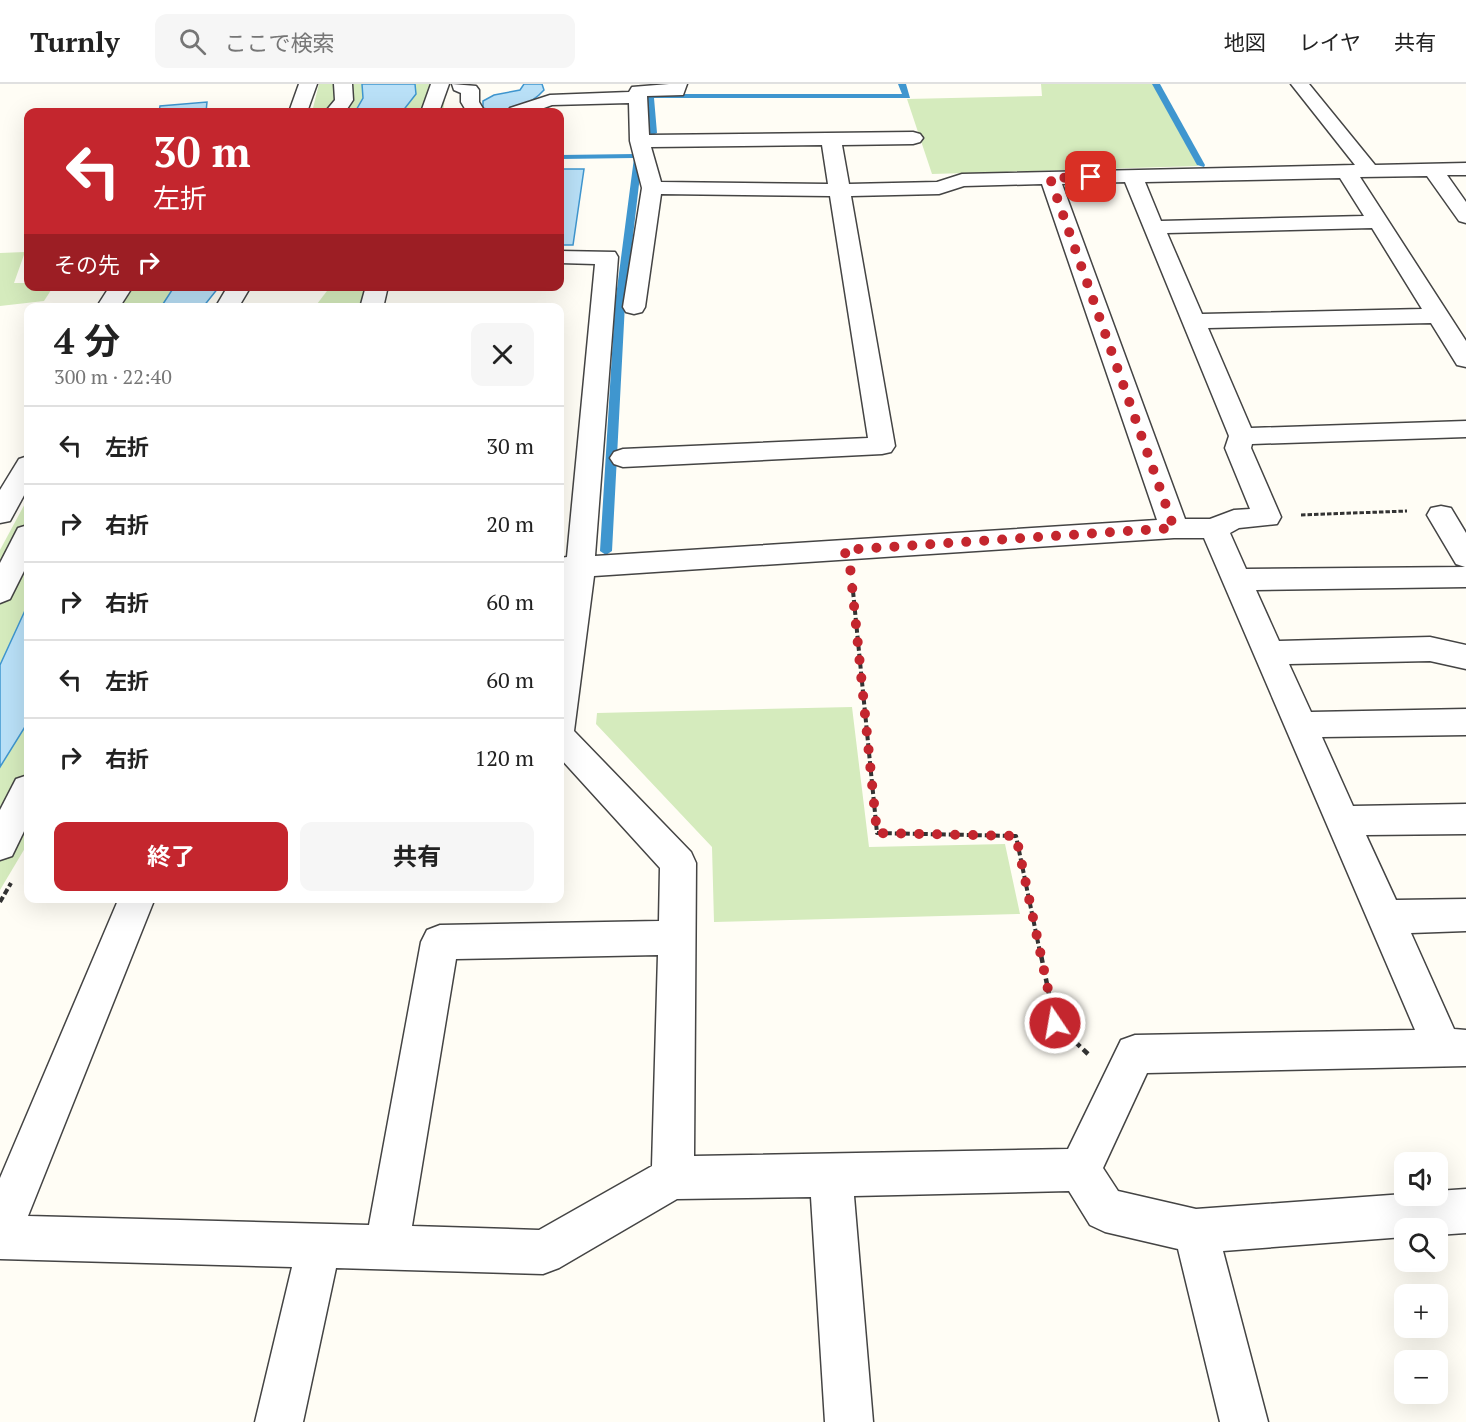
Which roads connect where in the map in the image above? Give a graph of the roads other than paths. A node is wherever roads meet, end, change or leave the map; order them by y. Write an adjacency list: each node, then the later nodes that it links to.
1 (308, 84): 8 (street)
2 (343, 84): 9 (street)
3 (440, 84): 10 (street)
4 (678, 84): 7 (street)
5 (1300, 84): 19 (street)
6 (459, 86): 11 (street)
7 (638, 97): 12 (street); 15 (street)
8 (299, 108)
9 (340, 108)
10 (431, 108)
11 (474, 108)
12 (529, 108)
13 (831, 138): 14 (street); 15 (street); 23 (street)
14 (913, 138)
15 (640, 141): 22 (street)
16 (1432, 169): 17 (street); 19 (street); 24 (street)
17 (1466, 169)
18 (1345, 170): 19 (street); 20 (street); 25 (street)
19 (1369, 170)
20 (1132, 176): 21 (street); 26 (street)
21 (1050, 178): 23 (street); 38 (street)
22 (652, 188): 23 (street); 28 (street)
23 (840, 190): 34 (street)
24 (1466, 217)
25 (1378, 222): 26 (street); 29 (street)
26 (1155, 227): 30 (street)
27 (564, 257): 42 (street)
28 (634, 307)
29 (1438, 316): 30 (street); 31 (street)
30 (1193, 321): 33 (street)
31 (1466, 360)
32 (1466, 429): 33 (street)
33 (1242, 436): 39 (street)
34 (622, 458)
35 (24, 472): 36 (street)
36 (0, 514)
37 (1442, 515): 41 (street)
38 (1174, 528): 39 (street); 42 (street)
39 (1214, 529): 44 (street)
40 (24, 544): 45 (street)
41 (1466, 557)
42 (570, 568): 48 (street)
43 (1466, 577): 44 (street)
44 (1236, 580): 46 (street)
45 (0, 592)
46 (1268, 652): 47 (street); 50 (street)
47 (1466, 657)
48 (564, 663)
49 (1466, 722): 50 (street)
50 (1300, 725): 54 (street)
51 (564, 741): 59 (street)
52 (24, 801): 55 (street)
53 (1466, 819): 54 (street)
54 (1342, 821): 58 (street)
55 (11, 842)
56 (135, 903): 65 (street)
57 (1466, 915): 58 (street)
58 (1385, 917): 60 (street)
59 (677, 938): 63 (street); 69 (street)
60 (1455, 1049): 61 (street)
61 (1080, 1170): 62 (street); 66 (street)
62 (832, 1175): 63 (street); 71 (street)
63 (674, 1178): 69 (street)
64 (1466, 1211): 66 (street)
65 (0, 1230)
66 (1196, 1231): 72 (street)
67 (0, 1237): 68 (street)
68 (319, 1245): 69 (street); 70 (street)
69 (387, 1247)
70 (279, 1422)
71 (849, 1422)
72 (1244, 1422)

